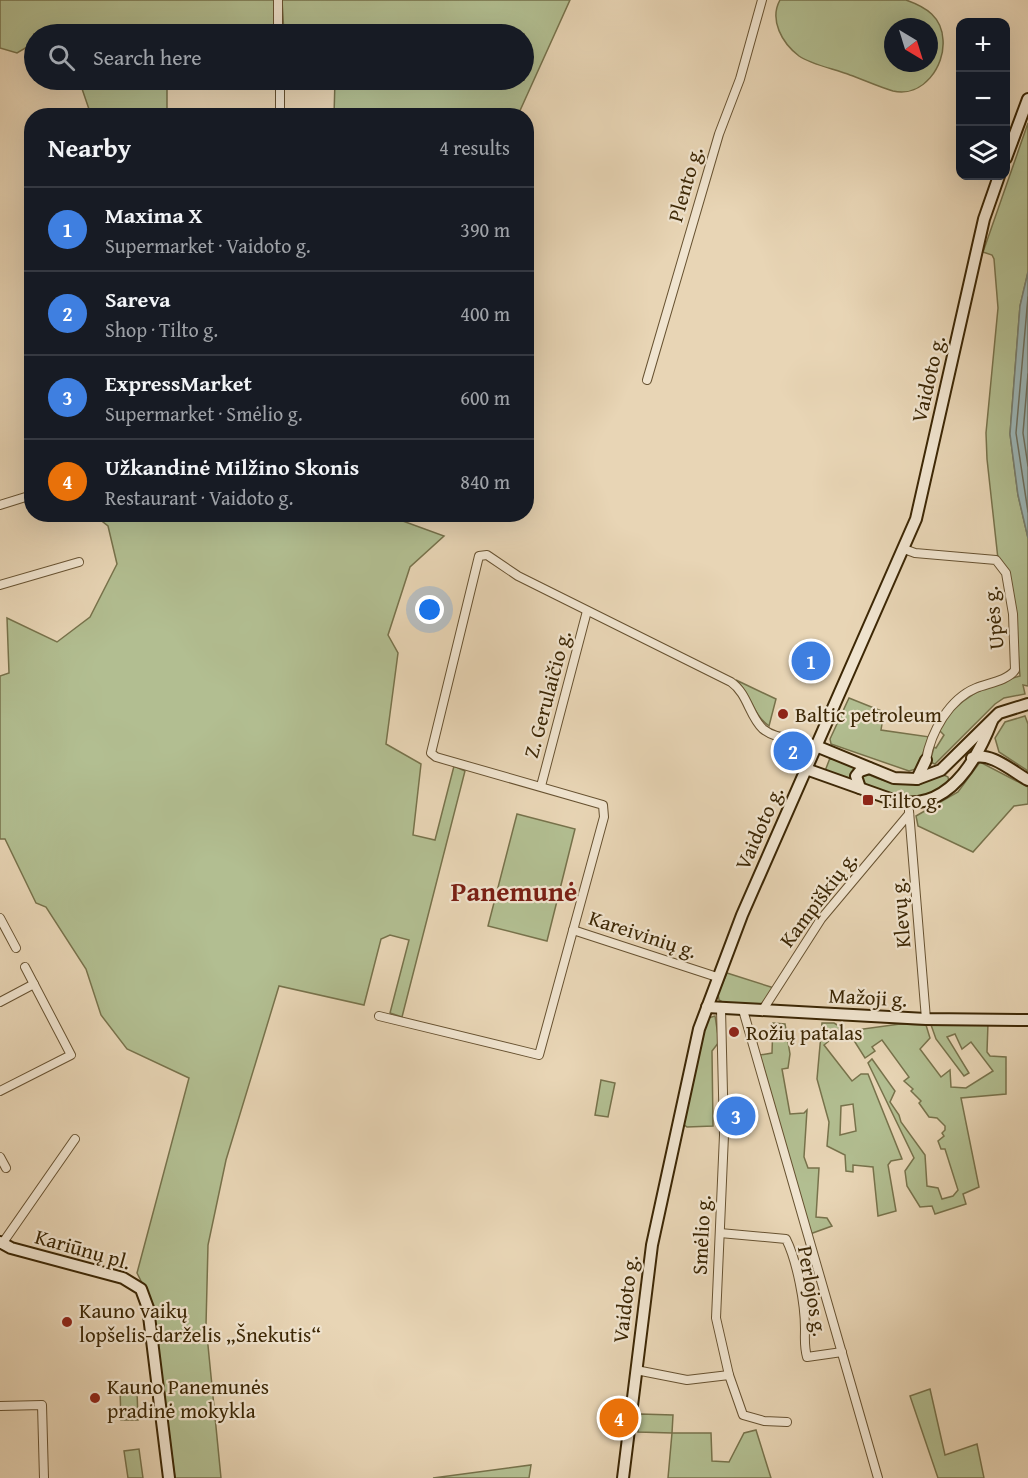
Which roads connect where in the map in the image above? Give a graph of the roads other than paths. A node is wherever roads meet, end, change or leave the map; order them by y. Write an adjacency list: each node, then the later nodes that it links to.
1 (278, 0): 3 (street)
2 (762, 0): 9 (street, Plento g.)
3 (279, 24)
4 (280, 90): 6 (street)
5 (1028, 99): 7 (main road)
6 (280, 108)
7 (1010, 145)
8 (998, 180): 12 (main road, Vaidoto g.)
9 (647, 380)
10 (24, 498): 11 (street)
11 (0, 505)
12 (904, 549): 19 (main road, Vaidoto g.); 22 (street, Upės g.)
13 (79, 562): 14 (street)
14 (0, 585)
15 (587, 611): 19 (street); 28 (street, Z. Gerulaičio g.); 28 (street, Kareivinių g.)
16 (1028, 704): 17 (main road)
17 (993, 718): 18 (main road); 25 (main road)
18 (987, 733): 20 (main road); 21 (main road)
19 (816, 746): 23 (main road); 24 (main road, Vaidoto g.)
20 (972, 758): 21 (main road); 29 (main road)
21 (992, 758): 27 (main road)
22 (926, 760): 25 (main road); 26 (main road)
23 (869, 768): 26 (main road); 30 (main road)
24 (806, 769): 30 (main road); 36 (main road, Vaidoto g.)
25 (939, 771): 26 (main road); 29 (main road)
26 (917, 779)
27 (1028, 780)
28 (541, 786): 33 (street, Kareivinių g.)
29 (954, 786): 31 (main road)
30 (860, 788): 31 (main road)
31 (910, 809): 42 (street, Kampiškių g.); 44 (street, Klevų g.)
32 (0, 918): 34 (street)
33 (573, 930): 36 (street, Kareivinių g.); 43 (street)
34 (16, 948)
35 (25, 967): 37 (street)
36 (717, 977): 39 (main road, Vaidoto g.)
37 (34, 984): 38 (street); 46 (street)
38 (0, 1002)
39 (706, 1007): 40 (main road, Mažoji g.); 53 (main road, Vaidoto g.)
40 (721, 1009): 41 (main road, Mažoji g.); 50 (street, Smėlio g.)
41 (743, 1010): 42 (main road, Mažoji g.); 52 (street, Perlojos g.)
42 (762, 1011): 44 (main road, Mažoji g.)
43 (379, 1016)
44 (926, 1019): 45 (main road, Mažoji g.)
45 (1028, 1020)
46 (0, 1091)
47 (75, 1139): 51 (street)
48 (0, 1157): 49 (street)
49 (6, 1168)
50 (720, 1233): 52 (street, Perlojos g.); 54 (street, Smėlio g.)
51 (1, 1245): 58 (main road, Kariūnų pl.)
52 (842, 1352): 60 (street, Perlojos g.)
53 (636, 1370): 54 (street); 59 (main road, Vaidoto g.)
54 (729, 1375): 56 (street, Smėlio g.)
55 (0, 1406): 57 (street)
56 (787, 1422)
57 (44, 1478)
58 (169, 1478)
59 (623, 1478)
60 (878, 1478)

